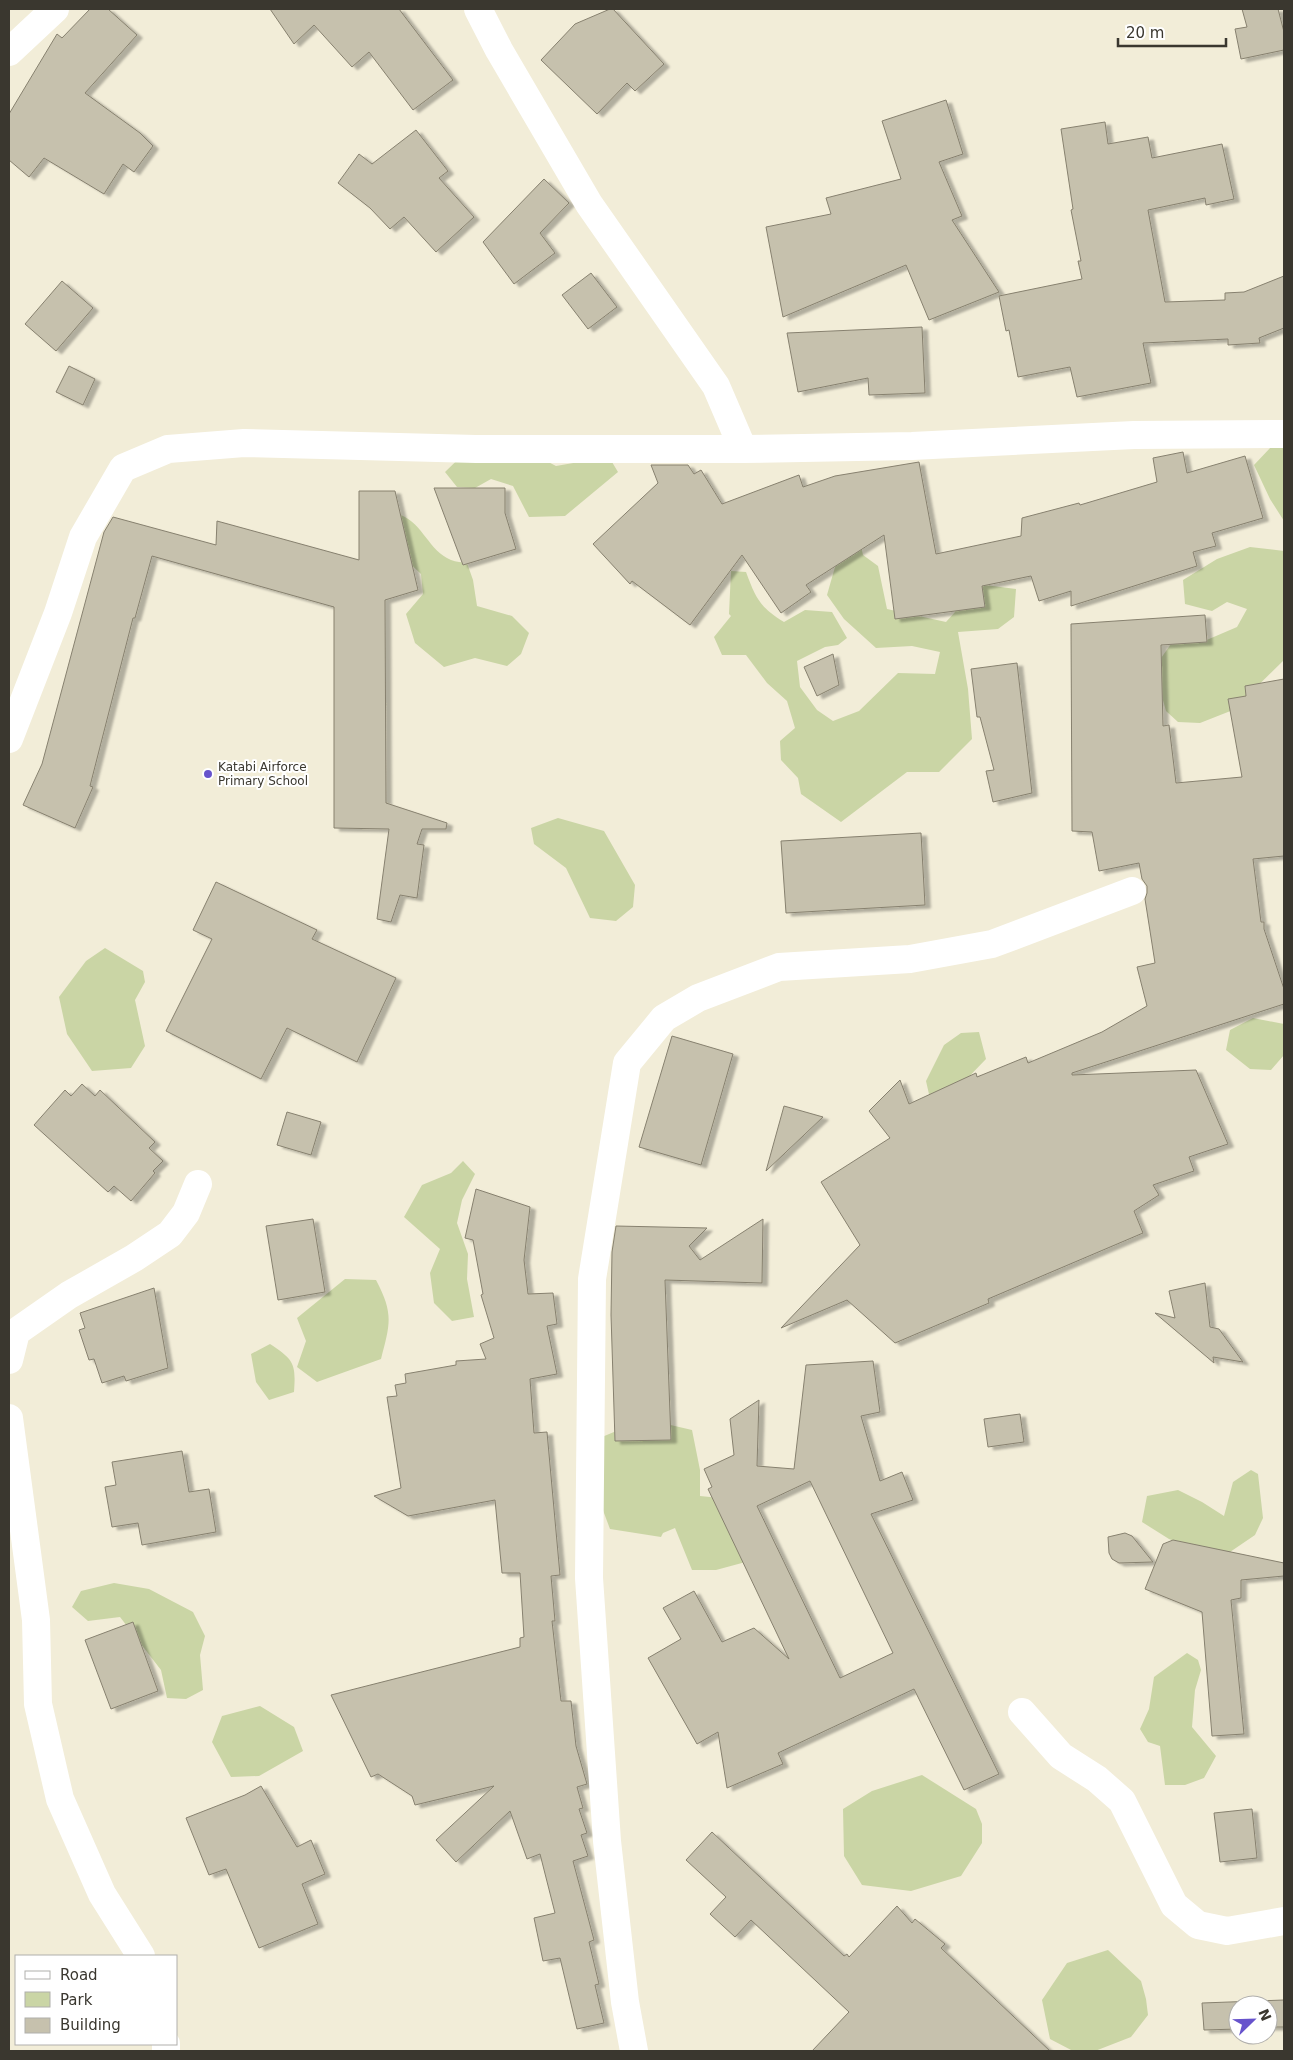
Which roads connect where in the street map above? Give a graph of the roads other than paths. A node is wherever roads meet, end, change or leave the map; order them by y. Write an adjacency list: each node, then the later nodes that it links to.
1 (55, 9): 3 (street)
2 (478, 9): 5 (street)
3 (9, 52)
4 (1284, 434): 5 (street)
5 (743, 449): 6 (street)
6 (9, 739)
7 (1132, 891): 14 (street)
8 (198, 1184): 9 (street)
9 (9, 1360)
10 (9, 1418): 13 (street)
11 (1022, 1712): 12 (street)
12 (1284, 1921)
13 (140, 1955)
14 (634, 2051)

